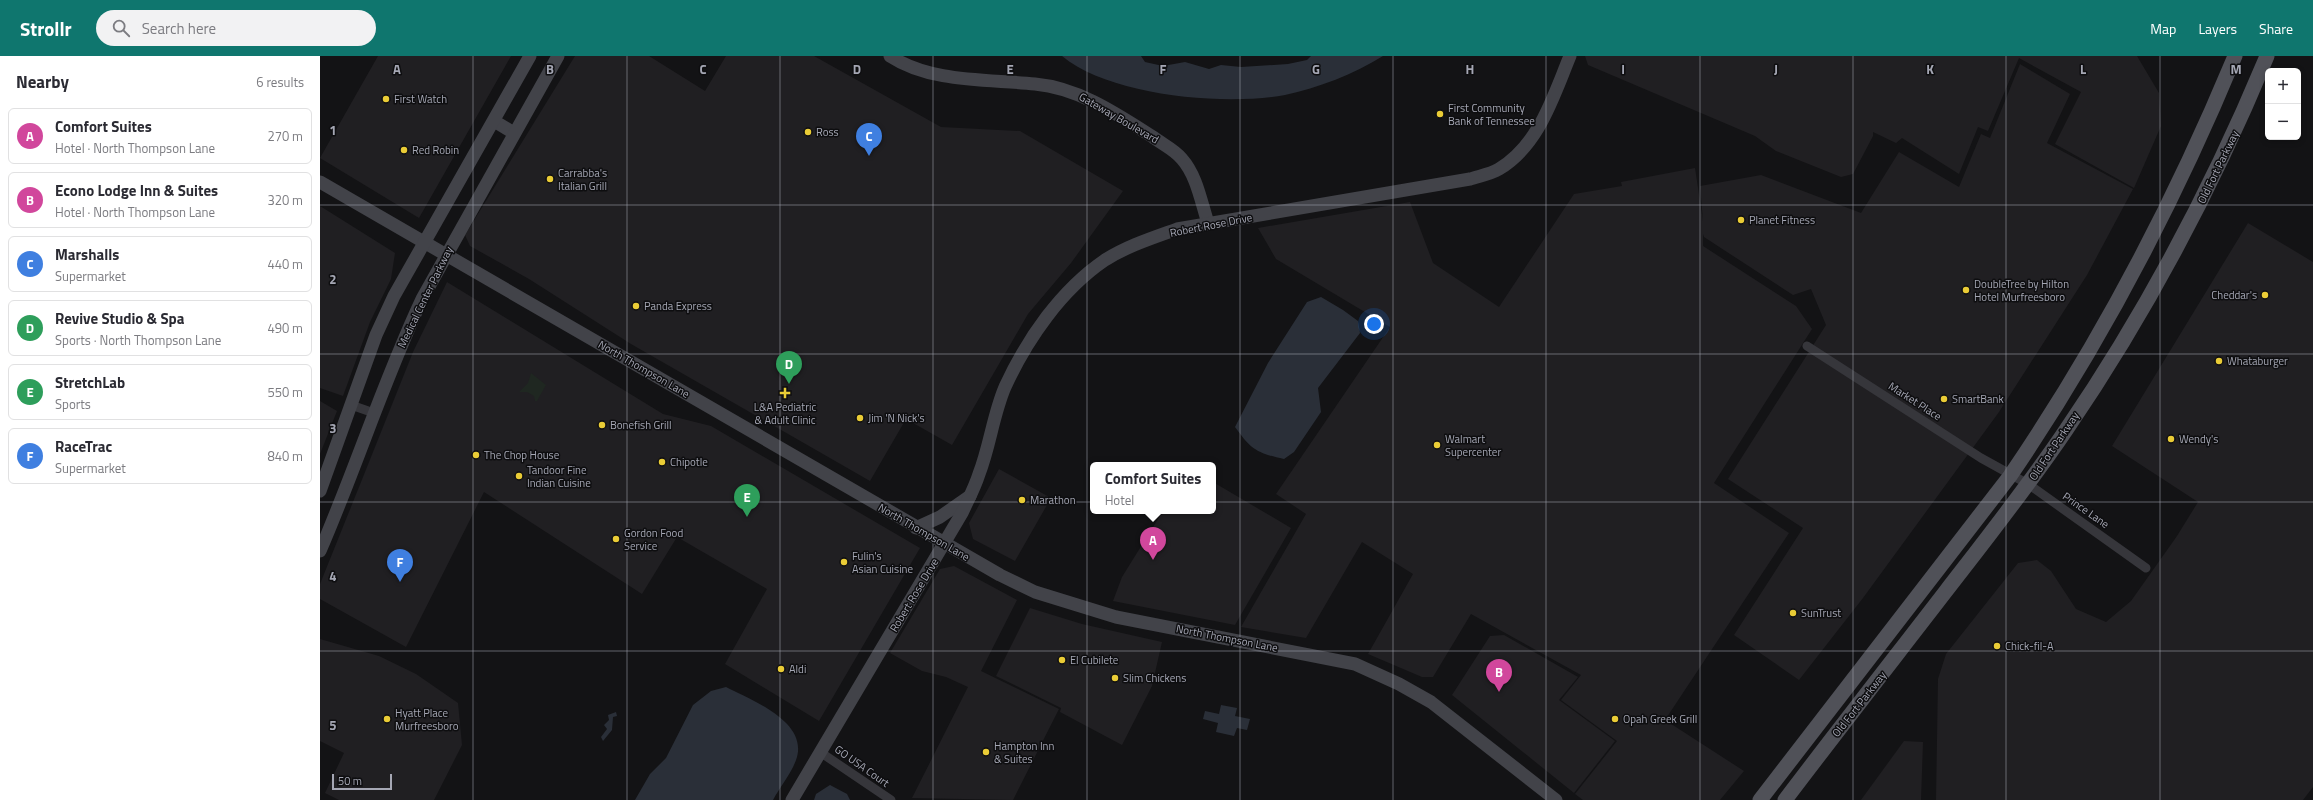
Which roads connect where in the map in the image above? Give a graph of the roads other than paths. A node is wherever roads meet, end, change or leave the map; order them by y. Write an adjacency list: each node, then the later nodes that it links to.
1 (530, 56): 7 (main road)
2 (558, 56): 8 (main road, Medical Center Parkway)
3 (890, 56): 10 (main road, Gateway Boulevard)
4 (1570, 56): 10 (main road, Robert Rose Drive)
5 (2235, 56): 16 (main road, Old Fort Parkway)
6 (2267, 56): 17 (main road, Old Fort Parkway)
7 (494, 121): 8 (main road); 11 (main road)
8 (514, 133): 12 (main road, Medical Center Parkway)
9 (320, 182): 11 (main road, North Thompson Lane)
10 (1208, 223): 19 (main road, Robert Rose Drive)
11 (424, 243): 12 (main road, North Thompson Lane); 14 (main road)
12 (445, 255): 15 (main road, Medical Center Parkway); 20 (main road, North Thompson Lane)
13 (1807, 346): 16 (street, Market Place)
14 (351, 405): 15 (street); 18 (main road)
15 (374, 412): 22 (main road, Medical Center Parkway)
16 (2010, 476): 17 (street, Prince Lane); 28 (main road, Old Fort Parkway)
17 (2028, 484): 23 (street, Prince Lane); 29 (main road, Old Fort Parkway)
18 (320, 492)
19 (970, 496): 20 (main road); 21 (main road, Robert Rose Drive)
20 (916, 528): 21 (main road, North Thompson Lane)
21 (944, 544): 24 (main road, Robert Rose Drive); 27 (main road, North Thompson Lane)
22 (320, 551)
23 (2146, 568)
24 (820, 752): 25 (main road, Robert Rose Drive); 26 (street, GO USA Court)
25 (792, 800)
26 (891, 800)
27 (1556, 800)
28 (1760, 800)
29 (1785, 800)

